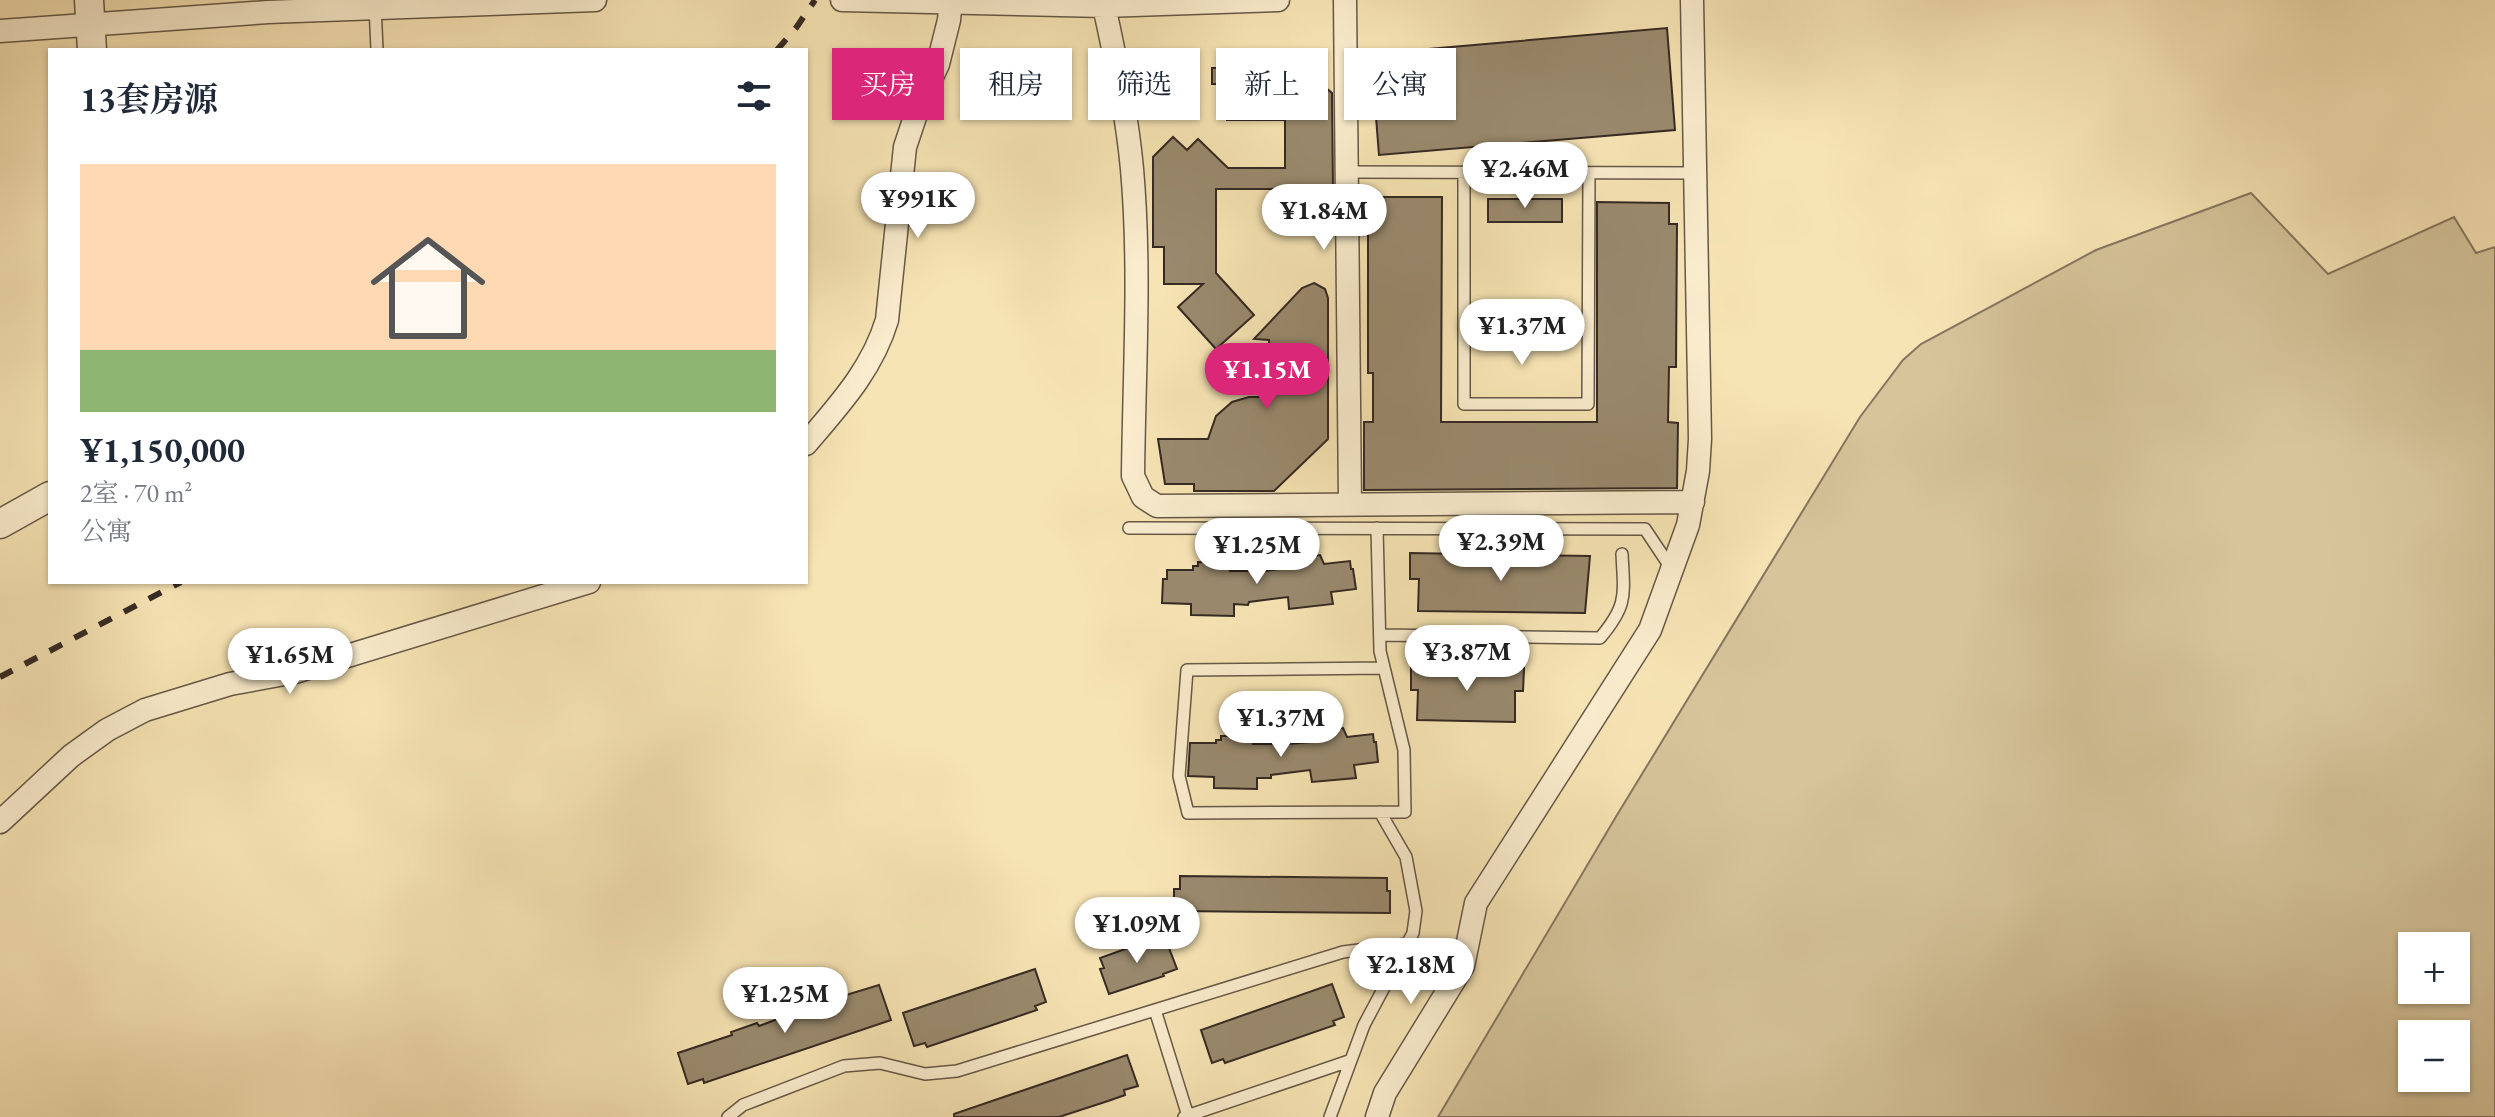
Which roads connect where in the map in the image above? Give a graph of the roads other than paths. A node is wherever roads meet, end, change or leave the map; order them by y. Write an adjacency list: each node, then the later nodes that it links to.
1 (595, 0): 7 (street)
2 (842, 0): 6 (street)
3 (1278, 0): 8 (street)
4 (1345, 0): 12 (street)
5 (1692, 0): 15 (street)
6 (951, 1): 8 (street); 16 (street)
7 (375, 4): 9 (street); 11 (lane)
8 (1104, 6): 19 (street)
9 (90, 25): 10 (street)
10 (0, 31)
11 (377, 48)
12 (1347, 172): 13 (lane); 19 (street)
13 (1464, 173): 14 (lane); 14 (lane)
14 (1589, 173): 15 (lane)
15 (1695, 173): 18 (street)
16 (808, 442)
17 (48, 497): 20 (street)
18 (1693, 502): 19 (street); 24 (street)
19 (1350, 504)
20 (0, 524)
21 (1129, 528): 22 (lane)
22 (1377, 528): 24 (lane); 26 (lane)
23 (1622, 554): 26 (lane)
24 (1673, 570): 36 (street)
25 (582, 584): 29 (street)
26 (1380, 635): 27 (lane)
27 (1384, 668): 28 (lane); 28 (lane)
28 (1380, 812): 30 (lane)
29 (0, 822)
30 (1407, 944): 31 (lane); 32 (lane)
31 (1155, 1010): 33 (lane); 34 (lane)
32 (1349, 1061): 33 (lane); 35 (lane)
33 (1186, 1116)
34 (728, 1117)
35 (1330, 1117)
36 (1377, 1117)

